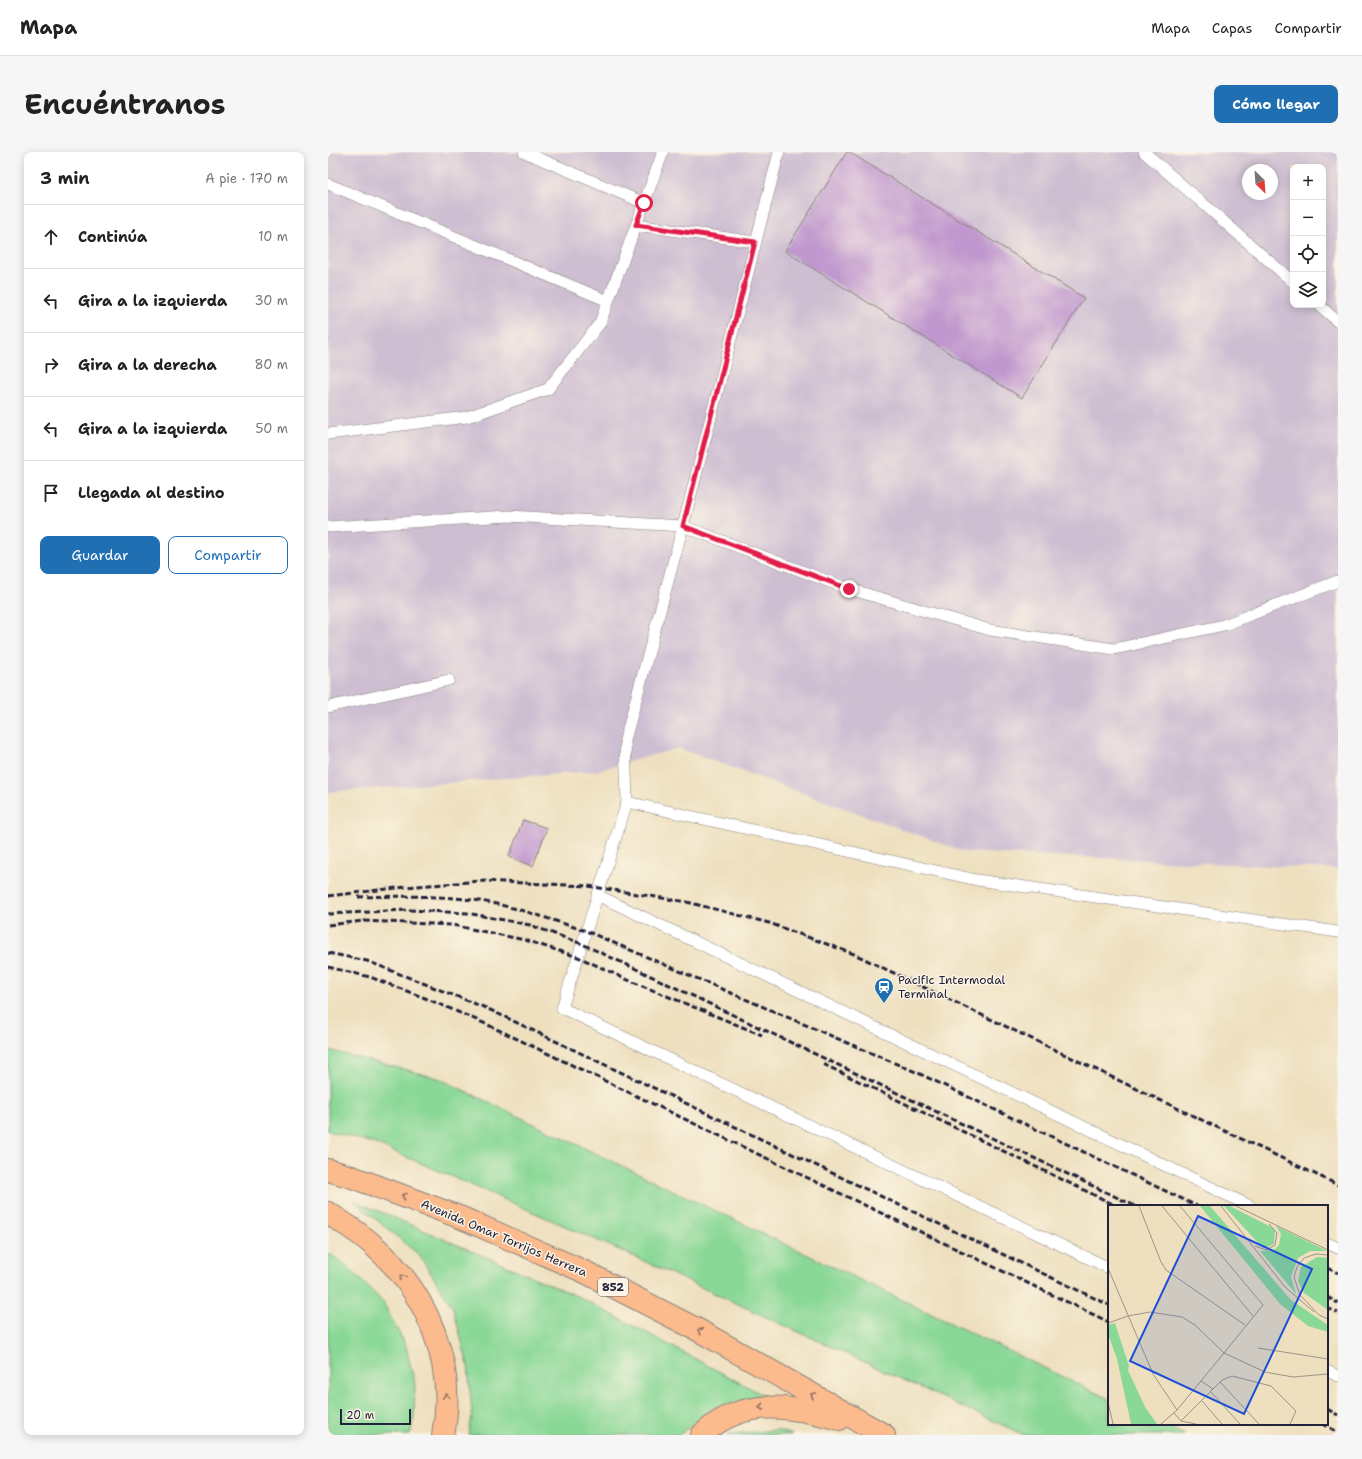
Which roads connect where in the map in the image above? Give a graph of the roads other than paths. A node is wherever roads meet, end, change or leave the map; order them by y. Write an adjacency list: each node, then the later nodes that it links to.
1 (524, 152): 6 (lane)
2 (663, 152): 6 (lane)
3 (779, 152): 8 (lane)
4 (1144, 152): 9 (lane)
5 (328, 184): 10 (lane)
6 (644, 203): 7 (lane)
7 (636, 225): 8 (lane); 10 (lane)
8 (755, 242): 14 (lane)
9 (1290, 279)
10 (608, 301): 13 (lane)
11 (1322, 308): 12 (lane)
12 (1338, 322)
13 (328, 434)
14 (683, 526): 15 (lane); 16 (lane); 19 (lane)
15 (328, 527)
16 (1338, 581)
17 (449, 680): 18 (lane)
18 (328, 707)
19 (627, 802): 20 (lane); 21 (lane)
20 (598, 895): 23 (lane); 27 (lane)
21 (1338, 932)
22 (328, 1170): 30 (main road, Avenida Omar Torrijos Herrera / 852, one-way to 22)
23 (1248, 1205)
24 (328, 1213): 31 (main road, one-way to 24)
25 (1328, 1243): 26 (lane)
26 (1338, 1248)
27 (1108, 1268)
28 (1328, 1371): 29 (lane)
29 (1338, 1376)
30 (875, 1430): 32 (main road, one-way to 32)
31 (443, 1435)
32 (702, 1435)

